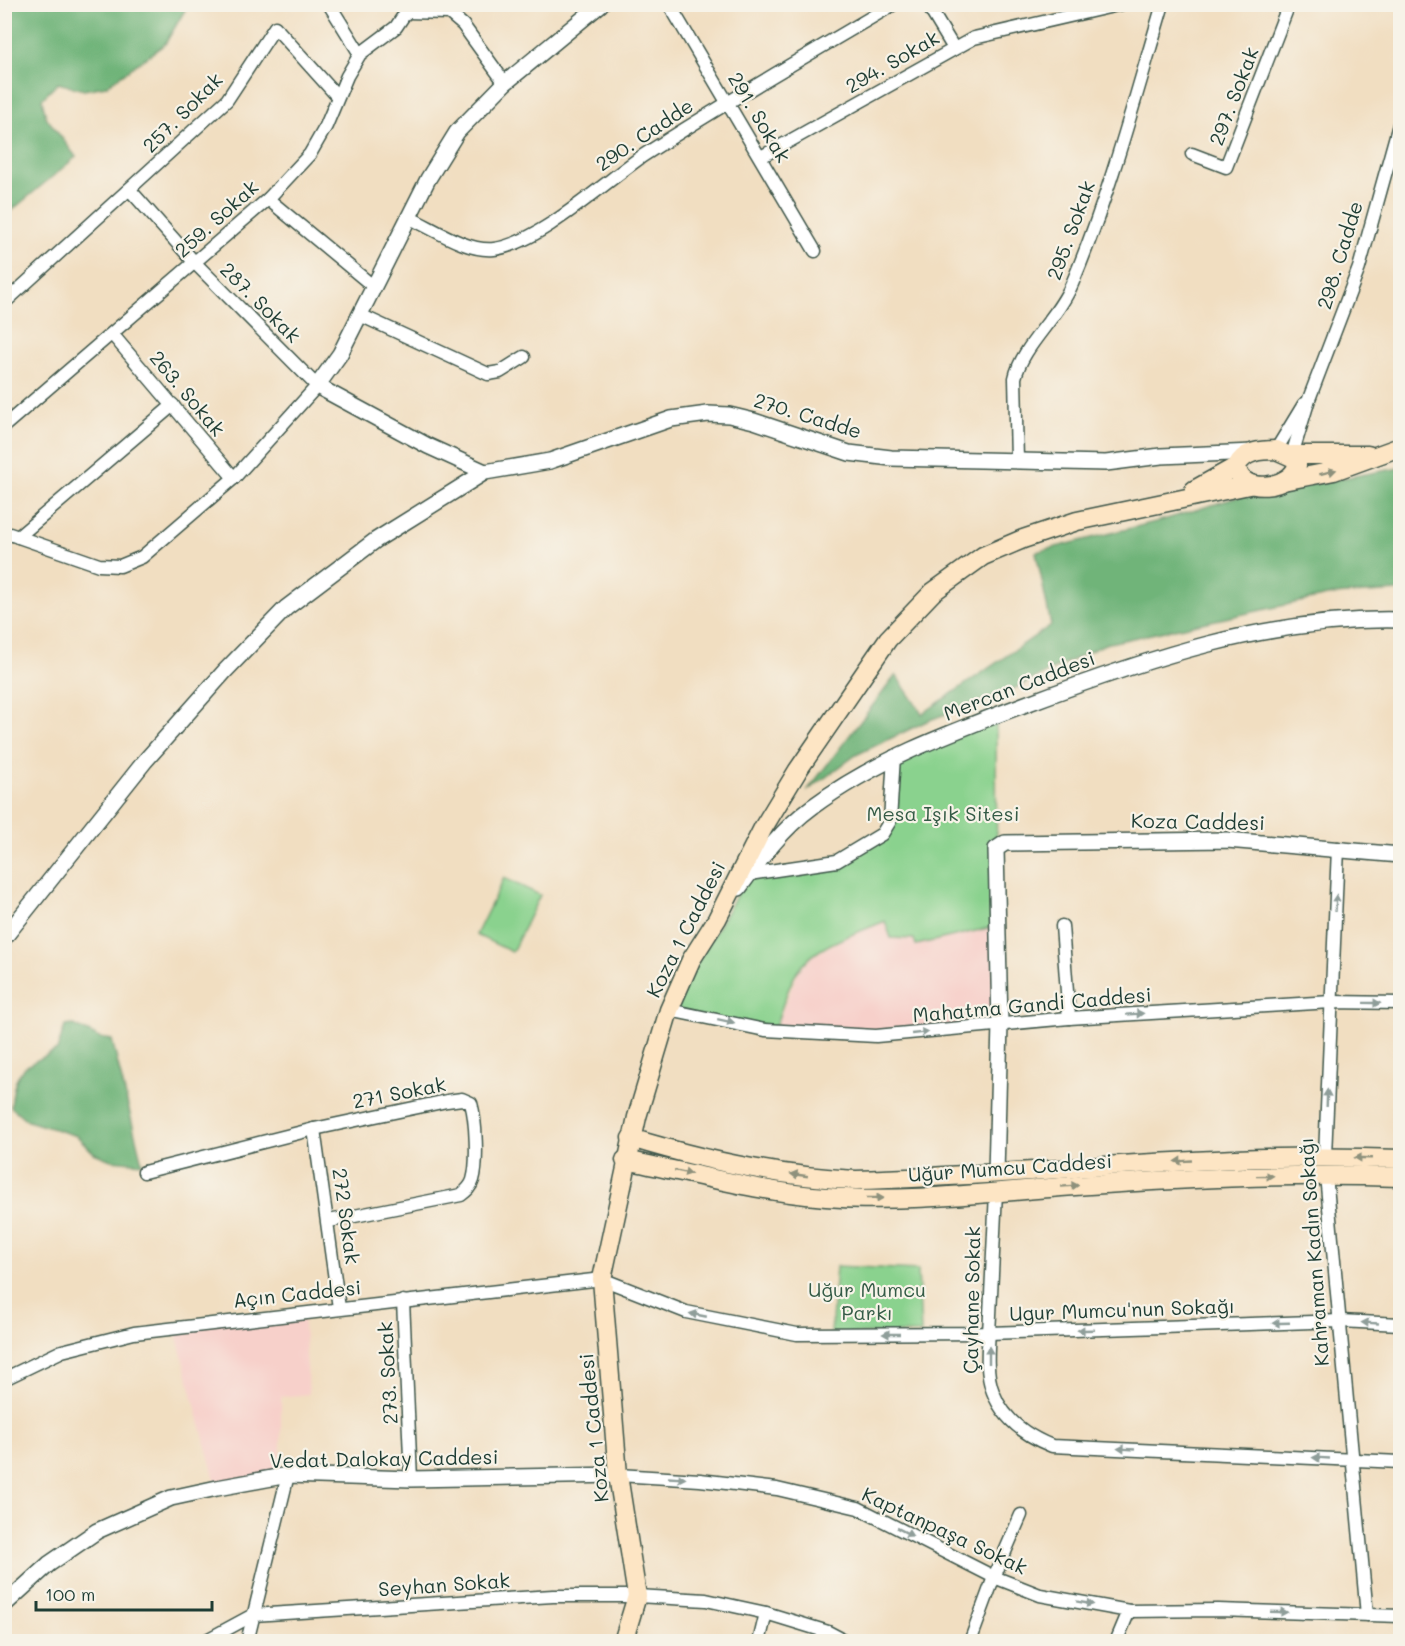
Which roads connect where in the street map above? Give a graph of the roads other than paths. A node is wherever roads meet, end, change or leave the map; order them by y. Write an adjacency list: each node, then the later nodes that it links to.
1 (329, 4): 12 (street)
2 (601, 4): 13 (street)
3 (669, 4): 15 (street, 291. Sokak)
4 (894, 4): 15 (street, 290. Cadde)
5 (927, 4): 11 (street)
6 (1122, 4): 11 (street, 294. Sokak)
7 (1162, 4): 37 (street, 295. Sokak)
8 (1289, 4): 17 (street, 297. Sokak)
9 (406, 8): 10 (street); 12 (street, 259. Sokak)
10 (439, 8): 13 (street)
11 (953, 47): 18 (street, 294. Sokak)
12 (360, 54): 14 (street, 259. Sokak)
13 (505, 83): 21 (street)
14 (338, 96): 19 (street, 257. Sokak); 20 (street, 259. Sokak)
15 (728, 102): 18 (street, 291. Sokak); 21 (street, 290. Cadde)
16 (1401, 121): 34 (street, 298. Cadde)
17 (1192, 154)
18 (761, 157): 22 (street, 291. Sokak)
19 (130, 190): 23 (street, 287. Sokak); 25 (street, 257. Sokak)
20 (268, 199): 23 (street, 259. Sokak); 24 (street)
21 (410, 218): 24 (street)
22 (815, 251)
23 (195, 263): 27 (street, 259. Sokak); 29 (street, 287. Sokak)
24 (374, 287): 26 (street)
25 (4, 303)
26 (360, 315): 28 (street); 29 (street)
27 (112, 334): 30 (street, 263. Sokak); 31 (street, 259. Sokak)
28 (524, 357)
29 (317, 386): 39 (street); 41 (street)
30 (173, 405): 41 (street, 263. Sokak); 46 (street)
31 (4, 426)
32 (1401, 447): 36 (main road, 270. Cadde)
33 (1253, 452): 34 (main road, 270. Cadde); 35 (street, 270. Cadde); 38 (main road)
34 (1284, 453): 36 (main road, 270. Cadde); 42 (main road)
35 (1197, 454): 37 (street, 270. Cadde); 40 (street)
36 (1372, 455): 42 (main road, 270. Cadde, one-way to 36)
37 (1017, 460): 39 (street, 270. Cadde)
38 (1237, 466): 40 (main road); 43 (main road)
39 (485, 472): 55 (street)
40 (1220, 476): 44 (main road)
41 (234, 478): 46 (street)
42 (1281, 481): 43 (main road, 270. Cadde)
43 (1249, 484): 44 (main road, Koza 1 Caddesi)
44 (1183, 498): 53 (main road, Koza 1 Caddesi)
45 (4, 532): 46 (street)
46 (18, 537)
47 (1401, 620): 48 (street, Mercan Caddesi)
48 (894, 756): 52 (street, Mercan Caddesi); 52 (street)
49 (1338, 848): 50 (street, Koza Caddesi); 51 (street, Koza Caddesi); 56 (street, Kahraman Kadın Sokağı, one-way to 49)
50 (996, 849): 60 (street, Çayhane Sokak)
51 (1401, 855)
52 (749, 874): 53 (street, Mercan Caddesi)
53 (717, 919): 58 (main road, Koza 1 Caddesi)
54 (1062, 926): 59 (street)
55 (4, 938)
56 (1331, 1002): 57 (street, Mahatma Gandi Caddesi, one-way to 57); 59 (street, Mahatma Gandi Caddesi, one-way to 56); 63 (street, Kahraman Kadın Sokağı, one-way to 56)
57 (1401, 1003)
58 (669, 1010): 60 (street, Mahatma Gandi Caddesi, one-way to 60); 62 (main road, Koza 1 Caddesi)
59 (1069, 1018): 60 (street, Mahatma Gandi Caddesi)
60 (1000, 1024): 67 (street, Çayhane Sokak)
61 (314, 1129): 66 (street, 271 Sokak); 71 (street, 272 Sokak); 71 (street, 271 Sokak)
62 (631, 1138): 65 (main road, Koza 1 Caddesi); 67 (main road, Uğur Mumcu Caddesi, one-way to 62)
63 (1325, 1156): 64 (main road, Uğur Mumcu Caddesi, one-way to 63); 67 (main road, Uğur Mumcu Caddesi, one-way to 67); 68 (main road, Kahraman Kadın Sokağı)
64 (1401, 1159)
65 (626, 1160): 70 (main road, Uğur Mumcu Caddesi, one-way to 70); 72 (main road, Koza 1 Caddesi)
66 (144, 1172)
67 (996, 1173): 70 (main road, Çayhane Sokak)
68 (1326, 1174): 69 (main road, Uğur Mumcu Caddesi); 70 (main road, Uğur Mumcu Caddesi, one-way to 68); 75 (street, Kahraman Kadın Sokağı)
69 (1401, 1177)
70 (996, 1192): 77 (street, Çayhane Sokak)
71 (329, 1221): 74 (street, 272 Sokak)
72 (602, 1279): 73 (street, Açın Caddesi); 77 (street, Ugur Mumcu'nun Sokağı, one-way to 72); 81 (main road, Koza 1 Caddesi)
73 (403, 1300): 74 (street, Açın Caddesi); 83 (street, 273. Sokak)
74 (339, 1308): 78 (street, Açın Caddesi)
75 (1340, 1321): 76 (street, Ugur Mumcu'nun Sokağı, one-way to 75); 77 (street, Ugur Mumcu'nun Sokağı, one-way to 77); 79 (street, Kahraman Kadın Sokağı)
76 (1401, 1324)
77 (989, 1333): 79 (street, Çayhane Sokak, one-way to 77)
78 (4, 1379)
79 (1353, 1459): 80 (street, Çayhane Sokak); 90 (street, Kahraman Kadın Sokağı)
80 (1401, 1462)
81 (618, 1475): 83 (street, Vedat Dalokay Caddesi); 85 (street, Kaptanpaşa Sokak, one-way to 85); 86 (main road, Koza 1 Caddesi)
82 (288, 1476): 83 (street, Vedat Dalokay Caddesi); 87 (street, Vedat Dalokay Caddesi); 91 (street)
83 (411, 1479)
84 (1021, 1515): 85 (street)
85 (994, 1577): 88 (street, Kaptanpaşa Sokak, one-way to 88); 98 (street)
86 (637, 1596): 89 (street, Seyhan Sokak); 91 (street, Seyhan Sokak); 95 (main road, Koza 1 Caddesi)
87 (4, 1605)
88 (1129, 1611): 90 (street, Kaptanpaşa Sokak, one-way to 90); 99 (street)
89 (766, 1613): 96 (street); 97 (street, Seyhan Sokak)
90 (1367, 1615): 92 (street, Kaptanpaşa Sokak)
91 (253, 1616): 93 (street); 94 (street)
92 (1401, 1616)
93 (203, 1641)
94 (247, 1641)
95 (623, 1641)
96 (759, 1641)
97 (847, 1641)
98 (970, 1641)
99 (1116, 1641)

